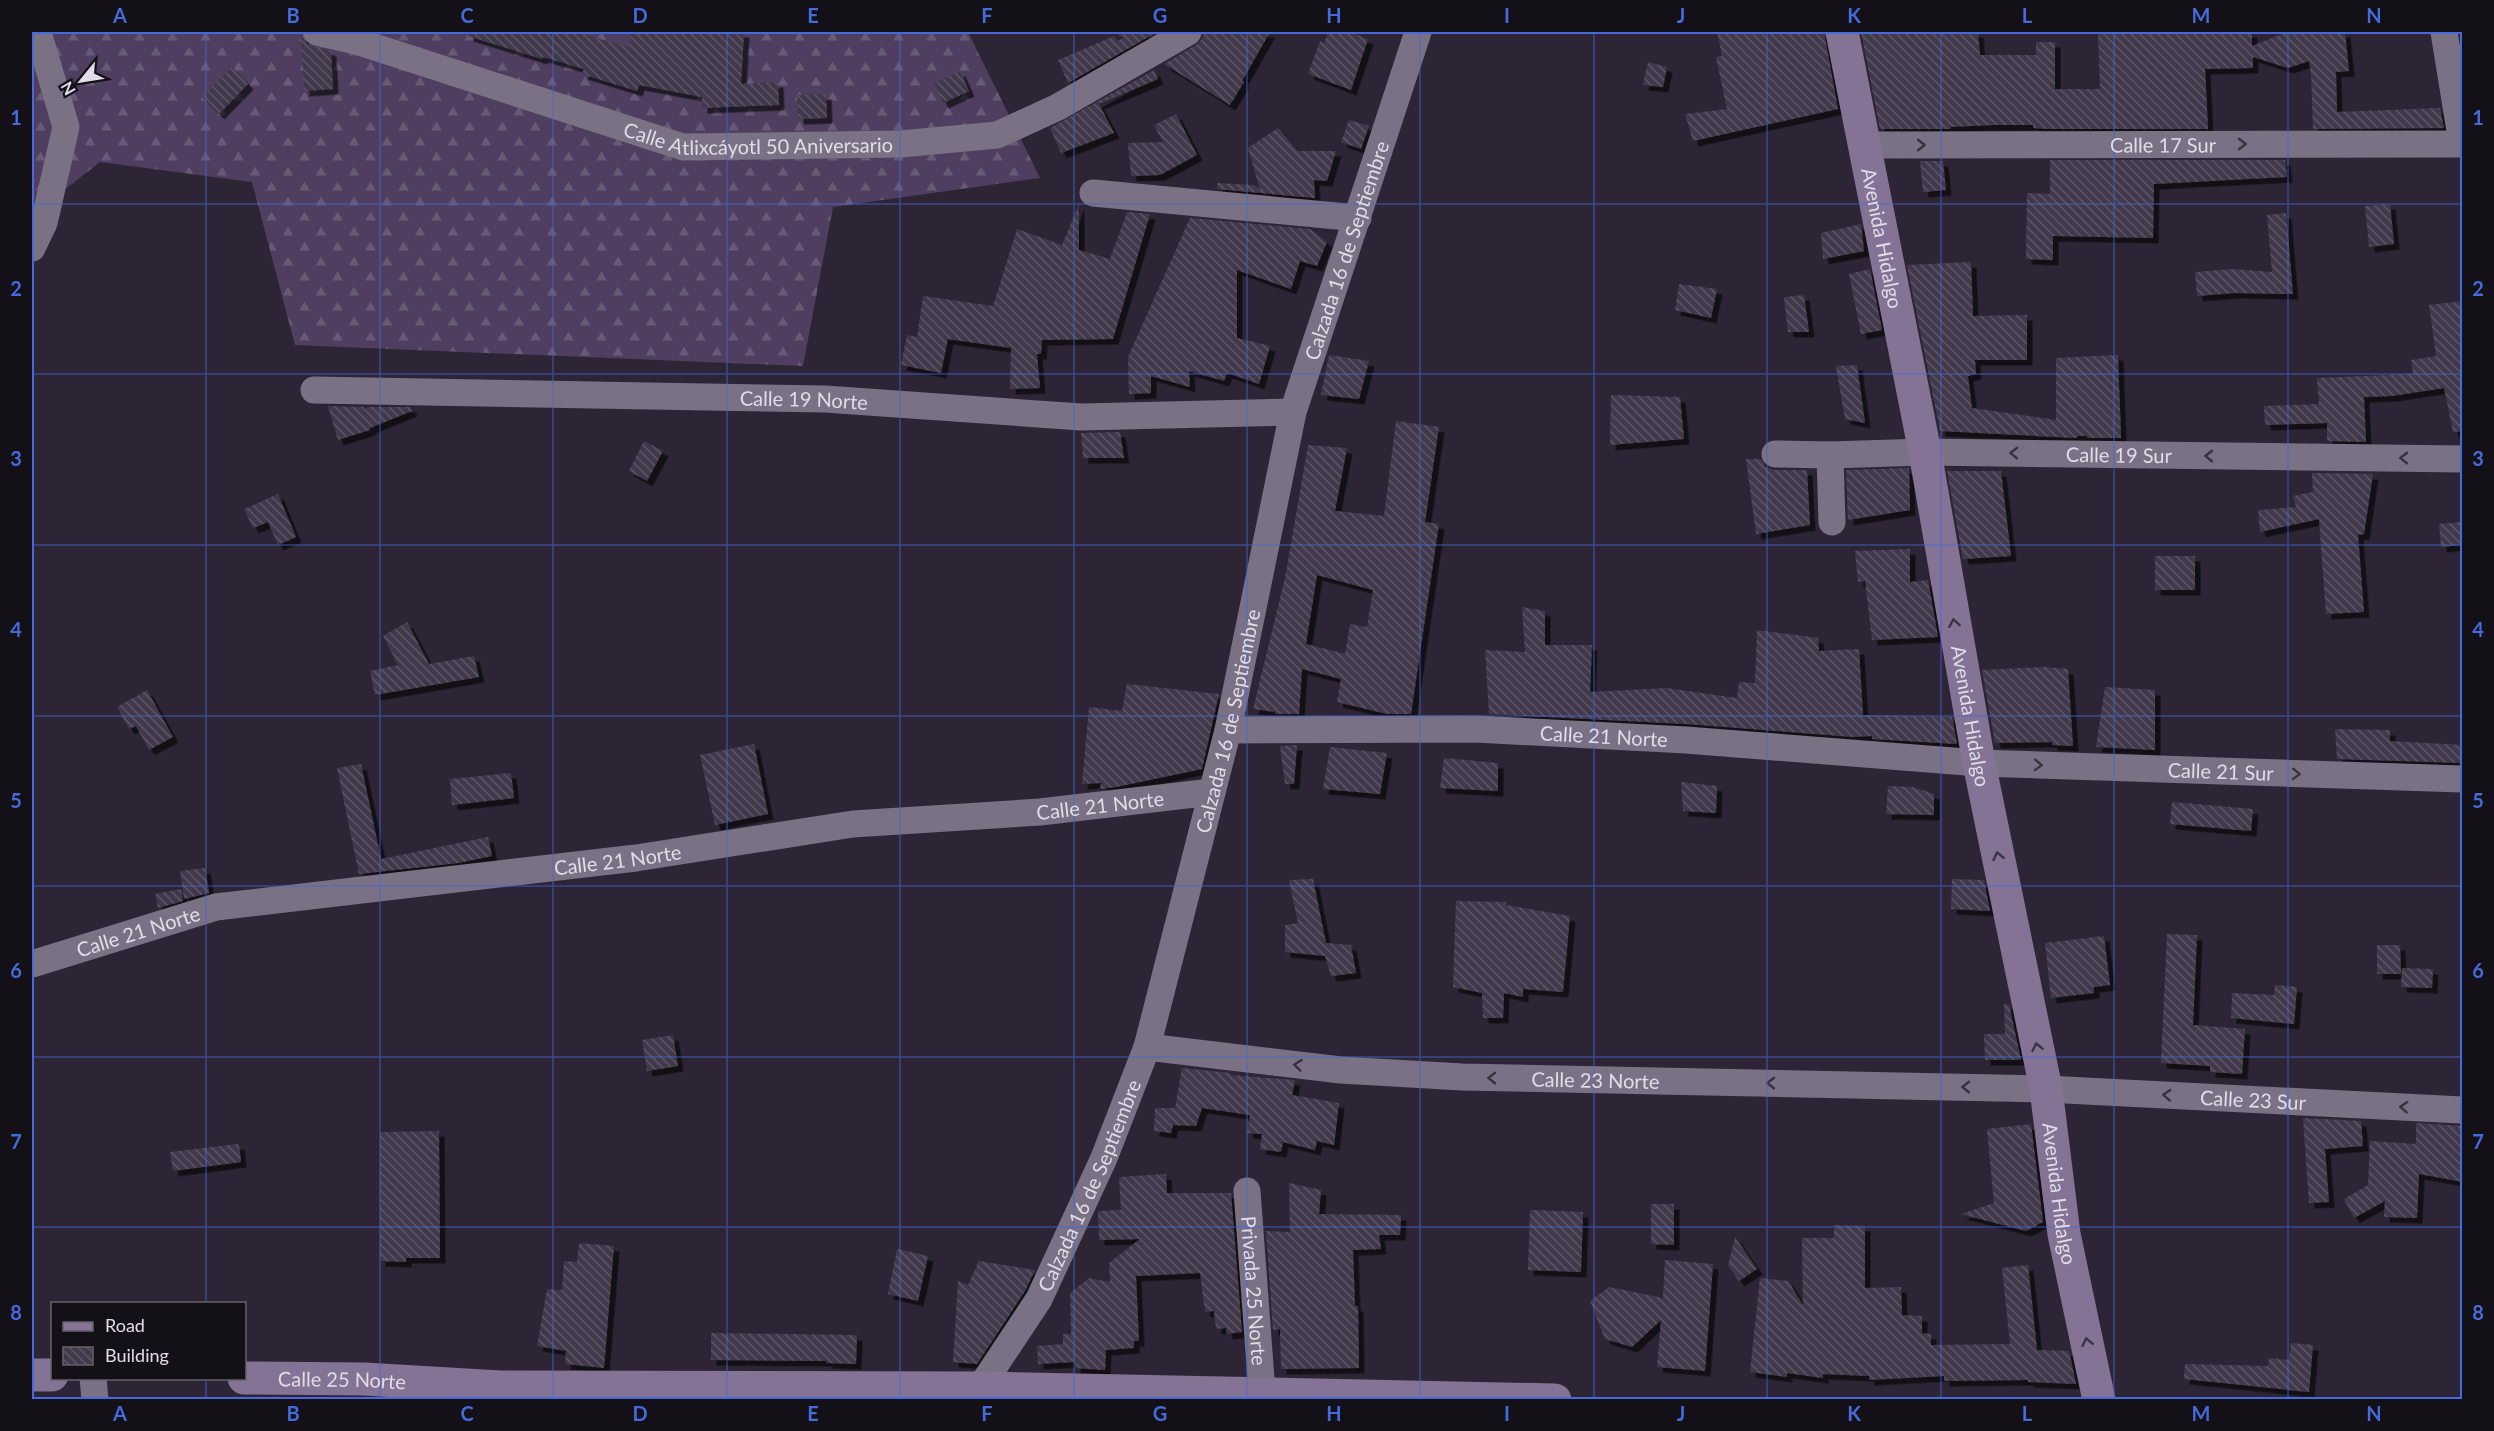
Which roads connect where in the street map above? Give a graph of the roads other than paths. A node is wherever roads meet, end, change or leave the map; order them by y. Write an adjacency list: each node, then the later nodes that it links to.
1 (38, 32): 11 (street)
2 (318, 32): 3 (street, Calle Atlixcáyotl 50 Aniversario)
3 (1188, 32)
4 (1418, 32): 10 (street, Calzada 16 de Septiembre)
5 (1842, 32): 8 (street, Avenida Hidalgo)
6 (2444, 32): 7 (street)
7 (2463, 143): 8 (street, Calle 17 Sur, one-way to 7)
8 (1863, 145): 14 (street, Avenida Hidalgo)
9 (1093, 193): 10 (street)
10 (1358, 218): 13 (street, Calzada 16 de Septiembre)
11 (32, 248)
12 (314, 390): 13 (street, Calle 19 Norte)
13 (1293, 412): 19 (street, Calzada 16 de Septiembre)
14 (1925, 452): 16 (street, Calle 19 Sur); 17 (street, Calle 19 Sur, one-way to 14); 20 (street, Avenida Hidalgo, one-way to 14)
15 (1774, 454): 16 (street, Calle 19 Sur)
16 (1830, 455): 18 (street)
17 (2463, 459)
18 (1832, 522)
19 (1228, 730): 20 (street, Calle 21 Norte); 22 (street, Calzada 16 de Septiembre)
20 (1979, 763): 21 (street, Calle 21 Sur, one-way to 21); 25 (street, Avenida Hidalgo, one-way to 20)
21 (2463, 779)
22 (1212, 792): 23 (street, Calle 21 Norte); 24 (street, Calzada 16 de Septiembre)
23 (32, 964)
24 (1147, 1047): 25 (street, Calle 23 Norte, one-way to 24); 32 (street, Calzada 16 de Septiembre)
25 (2046, 1089): 26 (street, Calle 23 Sur, one-way to 25); 38 (street, Avenida Hidalgo, one-way to 25)
26 (2463, 1110)
27 (1247, 1191): 33 (street, Privada 25 Norte)
28 (32, 1375): 29 (street)
29 (51, 1376)
30 (246, 1378): 34 (street, Calle 25 Norte)
31 (93, 1380): 36 (street)
32 (957, 1392): 33 (street, Calle 25 Norte); 35 (street, Calle 25 Norte)
33 (1262, 1392): 37 (street, Calle 25 Norte)
34 (501, 1393): 35 (street, Calle 25 Norte)
35 (672, 1393)
36 (95, 1400)
37 (1555, 1400)
38 (2099, 1400)

